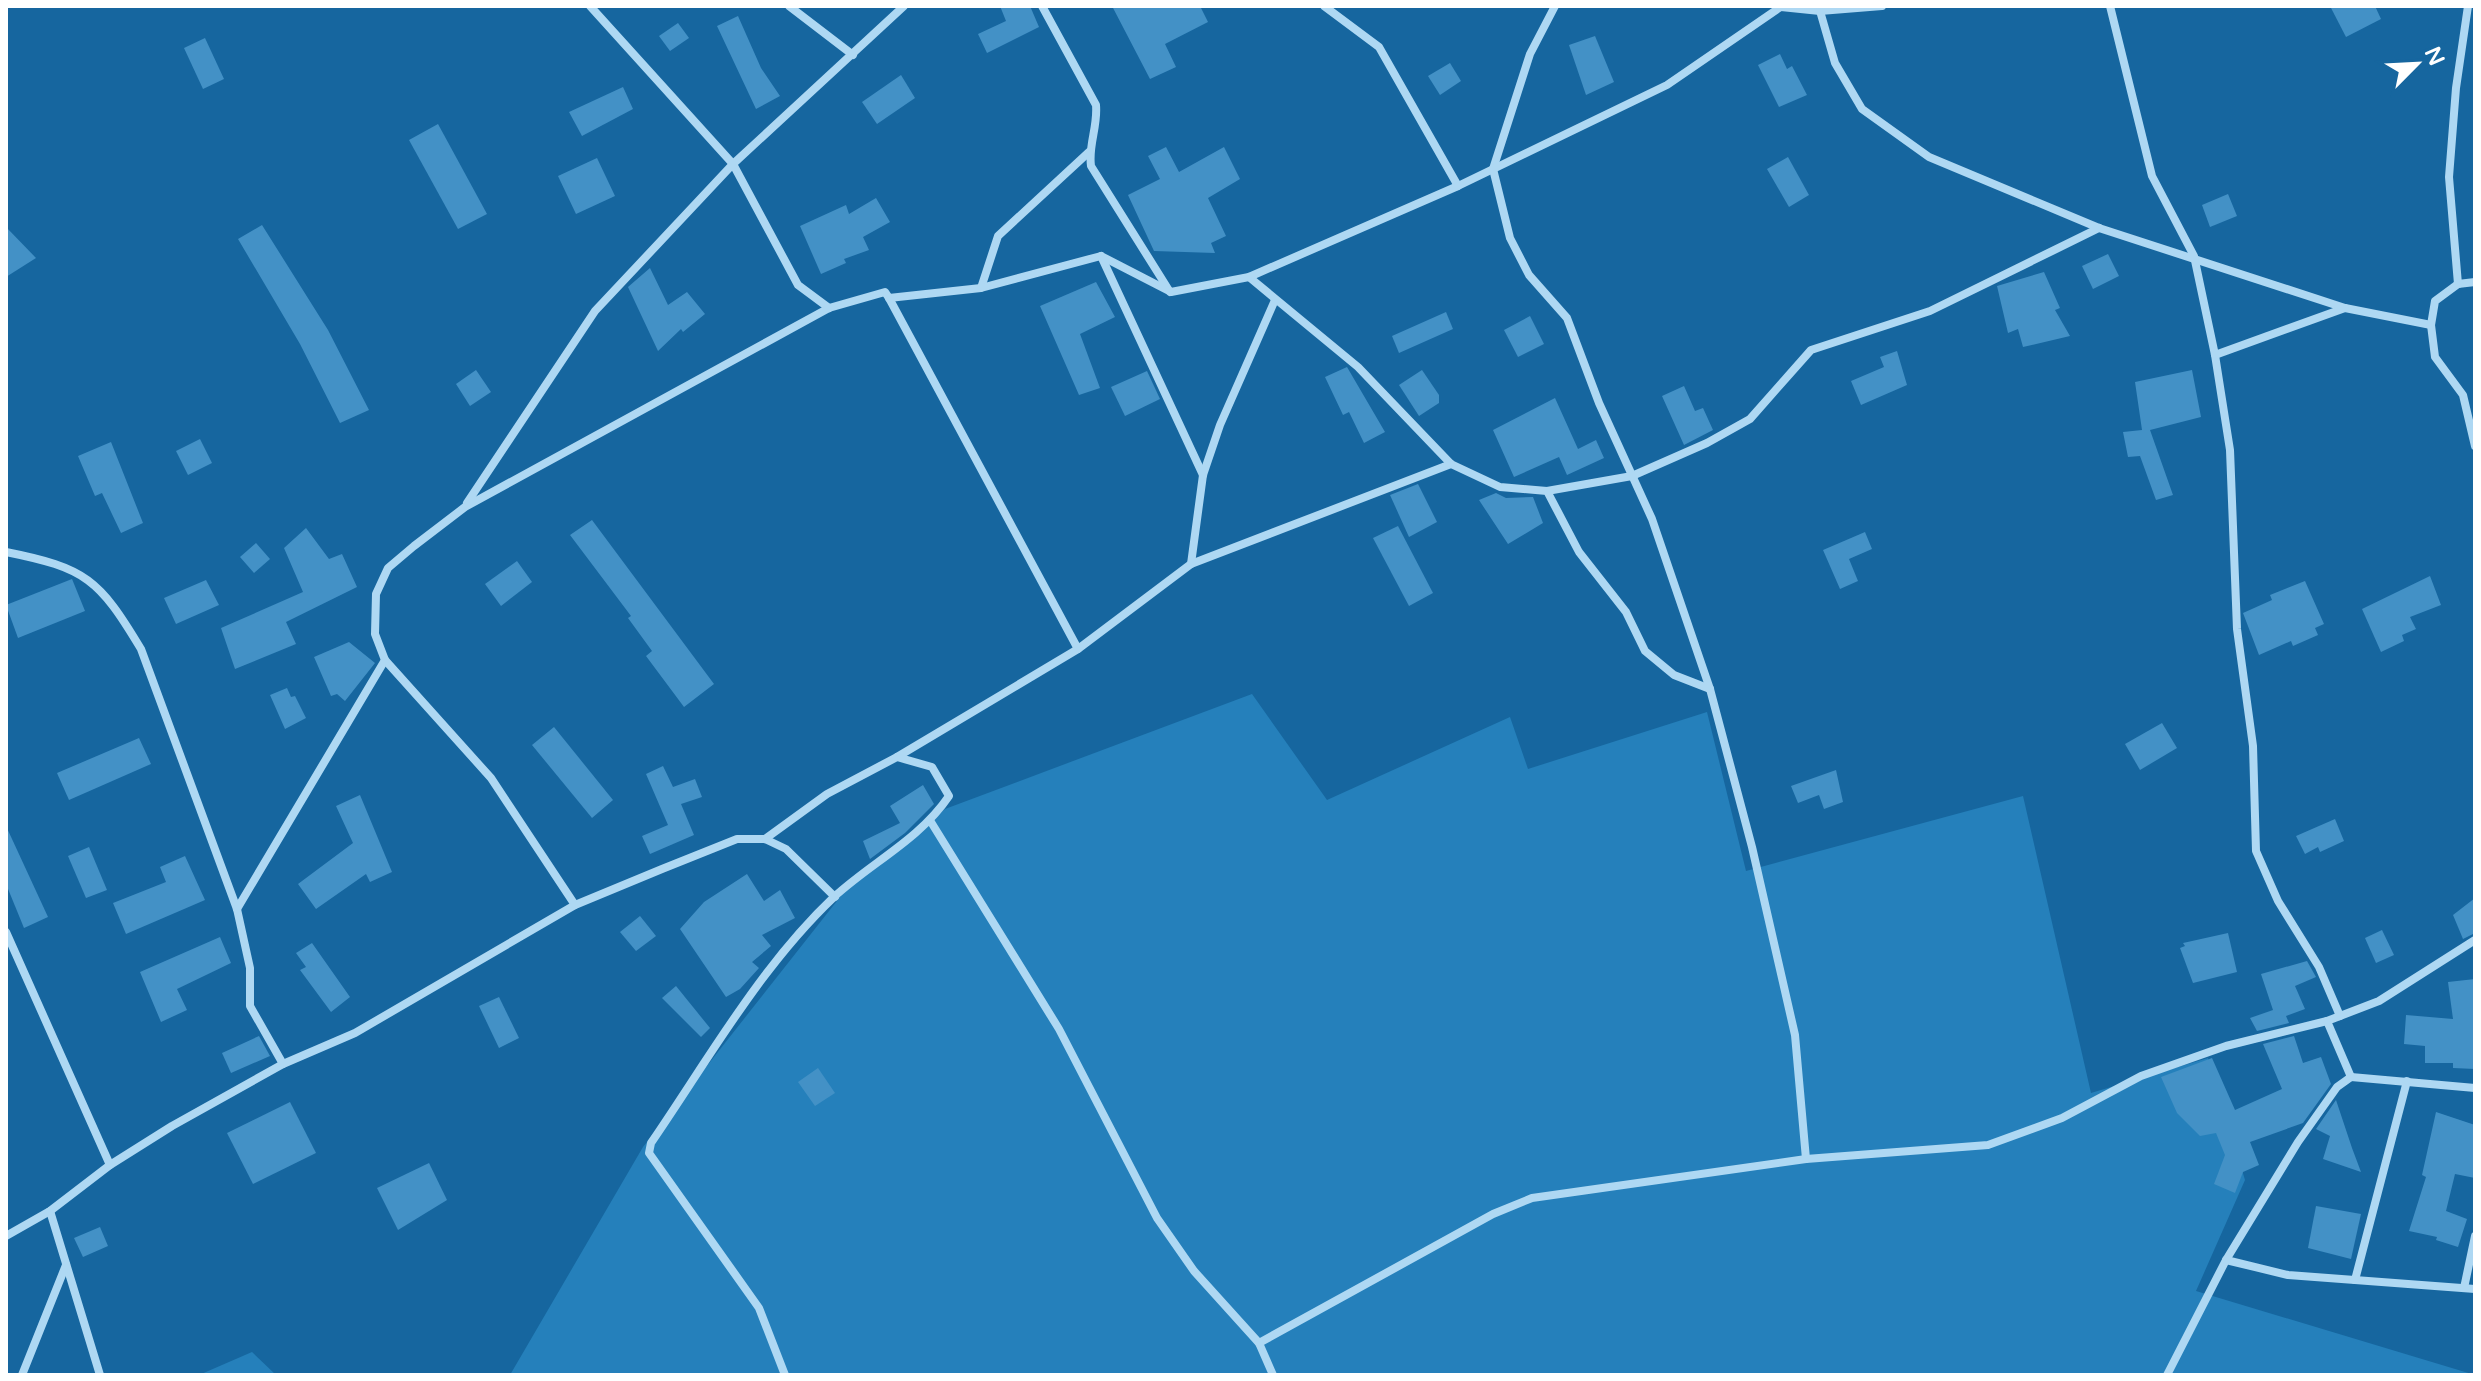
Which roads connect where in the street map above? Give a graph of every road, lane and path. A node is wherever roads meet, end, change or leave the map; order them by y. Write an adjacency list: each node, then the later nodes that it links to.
1 (590, 6): 14 (street)
2 (789, 6): 12 (street)
3 (904, 6): 12 (street)
4 (1042, 6): 13 (street)
5 (1324, 6): 16 (street)
6 (1555, 6): 15 (street)
7 (1782, 6): 11 (street); 15 (street)
8 (1882, 6): 11 (street)
9 (2110, 6): 19 (street)
10 (2468, 6): 22 (street)
11 (1820, 11): 17 (street)
12 (853, 55): 14 (street)
13 (1089, 152): 23 (street); 24 (street)
14 (733, 164): 27 (street); 38 (street)
15 (1493, 169): 16 (street); 36 (street)
16 (1458, 186): 20 (street)
17 (2099, 228): 19 (street); 36 (street)
18 (1101, 256): 23 (street); 24 (street); 35 (street)
19 (2194, 256): 28 (street); 30 (street)
20 (1249, 277): 24 (street); 26 (street)
21 (2475, 282): 22 (street)
22 (2458, 284): 29 (street)
23 (981, 288): 25 (street)
24 (1171, 292)
25 (889, 298): 27 (street); 41 (street)
26 (1275, 300): 34 (street); 35 (street)
27 (829, 308): 38 (street)
28 (2345, 308): 29 (street); 30 (street)
29 (2431, 325): 31 (street)
30 (2215, 355): 52 (street)
31 (2463, 395): 32 (street); 33 (street)
32 (2475, 404)
33 (2475, 446)
34 (1451, 464): 37 (street); 40 (street)
35 (1203, 475): 40 (street)
36 (1632, 476): 37 (street); 43 (street)
37 (1547, 491): 43 (street)
38 (465, 507): 42 (street)
39 (6, 552): 49 (street)
40 (1191, 564): 41 (street)
41 (1078, 649): 44 (street)
42 (385, 660): 48 (street); 49 (street)
43 (1710, 689): 58 (street)
44 (897, 757): 45 (street); 46 (street)
45 (931, 822): 47 (street); 68 (street)
46 (765, 839): 47 (street); 48 (street)
47 (835, 897): 71 (street)
48 (575, 905): 54 (street)
49 (237, 909): 54 (street)
50 (6, 932): 59 (street)
51 (2475, 940): 52 (street)
52 (2340, 1016): 53 (street)
53 (2327, 1021): 55 (street); 58 (street)
54 (283, 1064): 59 (street)
55 (2351, 1077): 56 (street); 63 (street)
56 (2407, 1081): 57 (street); 65 (street)
57 (2475, 1088)
58 (1806, 1159): 68 (street)
59 (110, 1165): 60 (street)
60 (50, 1211): 61 (street); 64 (street)
61 (6, 1236)
62 (2475, 1236): 66 (street)
63 (2226, 1260): 65 (street); 73 (street)
64 (67, 1264): 69 (street); 70 (street)
65 (2355, 1280): 66 (street)
66 (2464, 1288): 67 (street)
67 (2475, 1289)
68 (1259, 1343): 72 (street)
69 (22, 1375)
70 (100, 1375)
71 (785, 1375)
72 (1273, 1375)
73 (2167, 1375)

